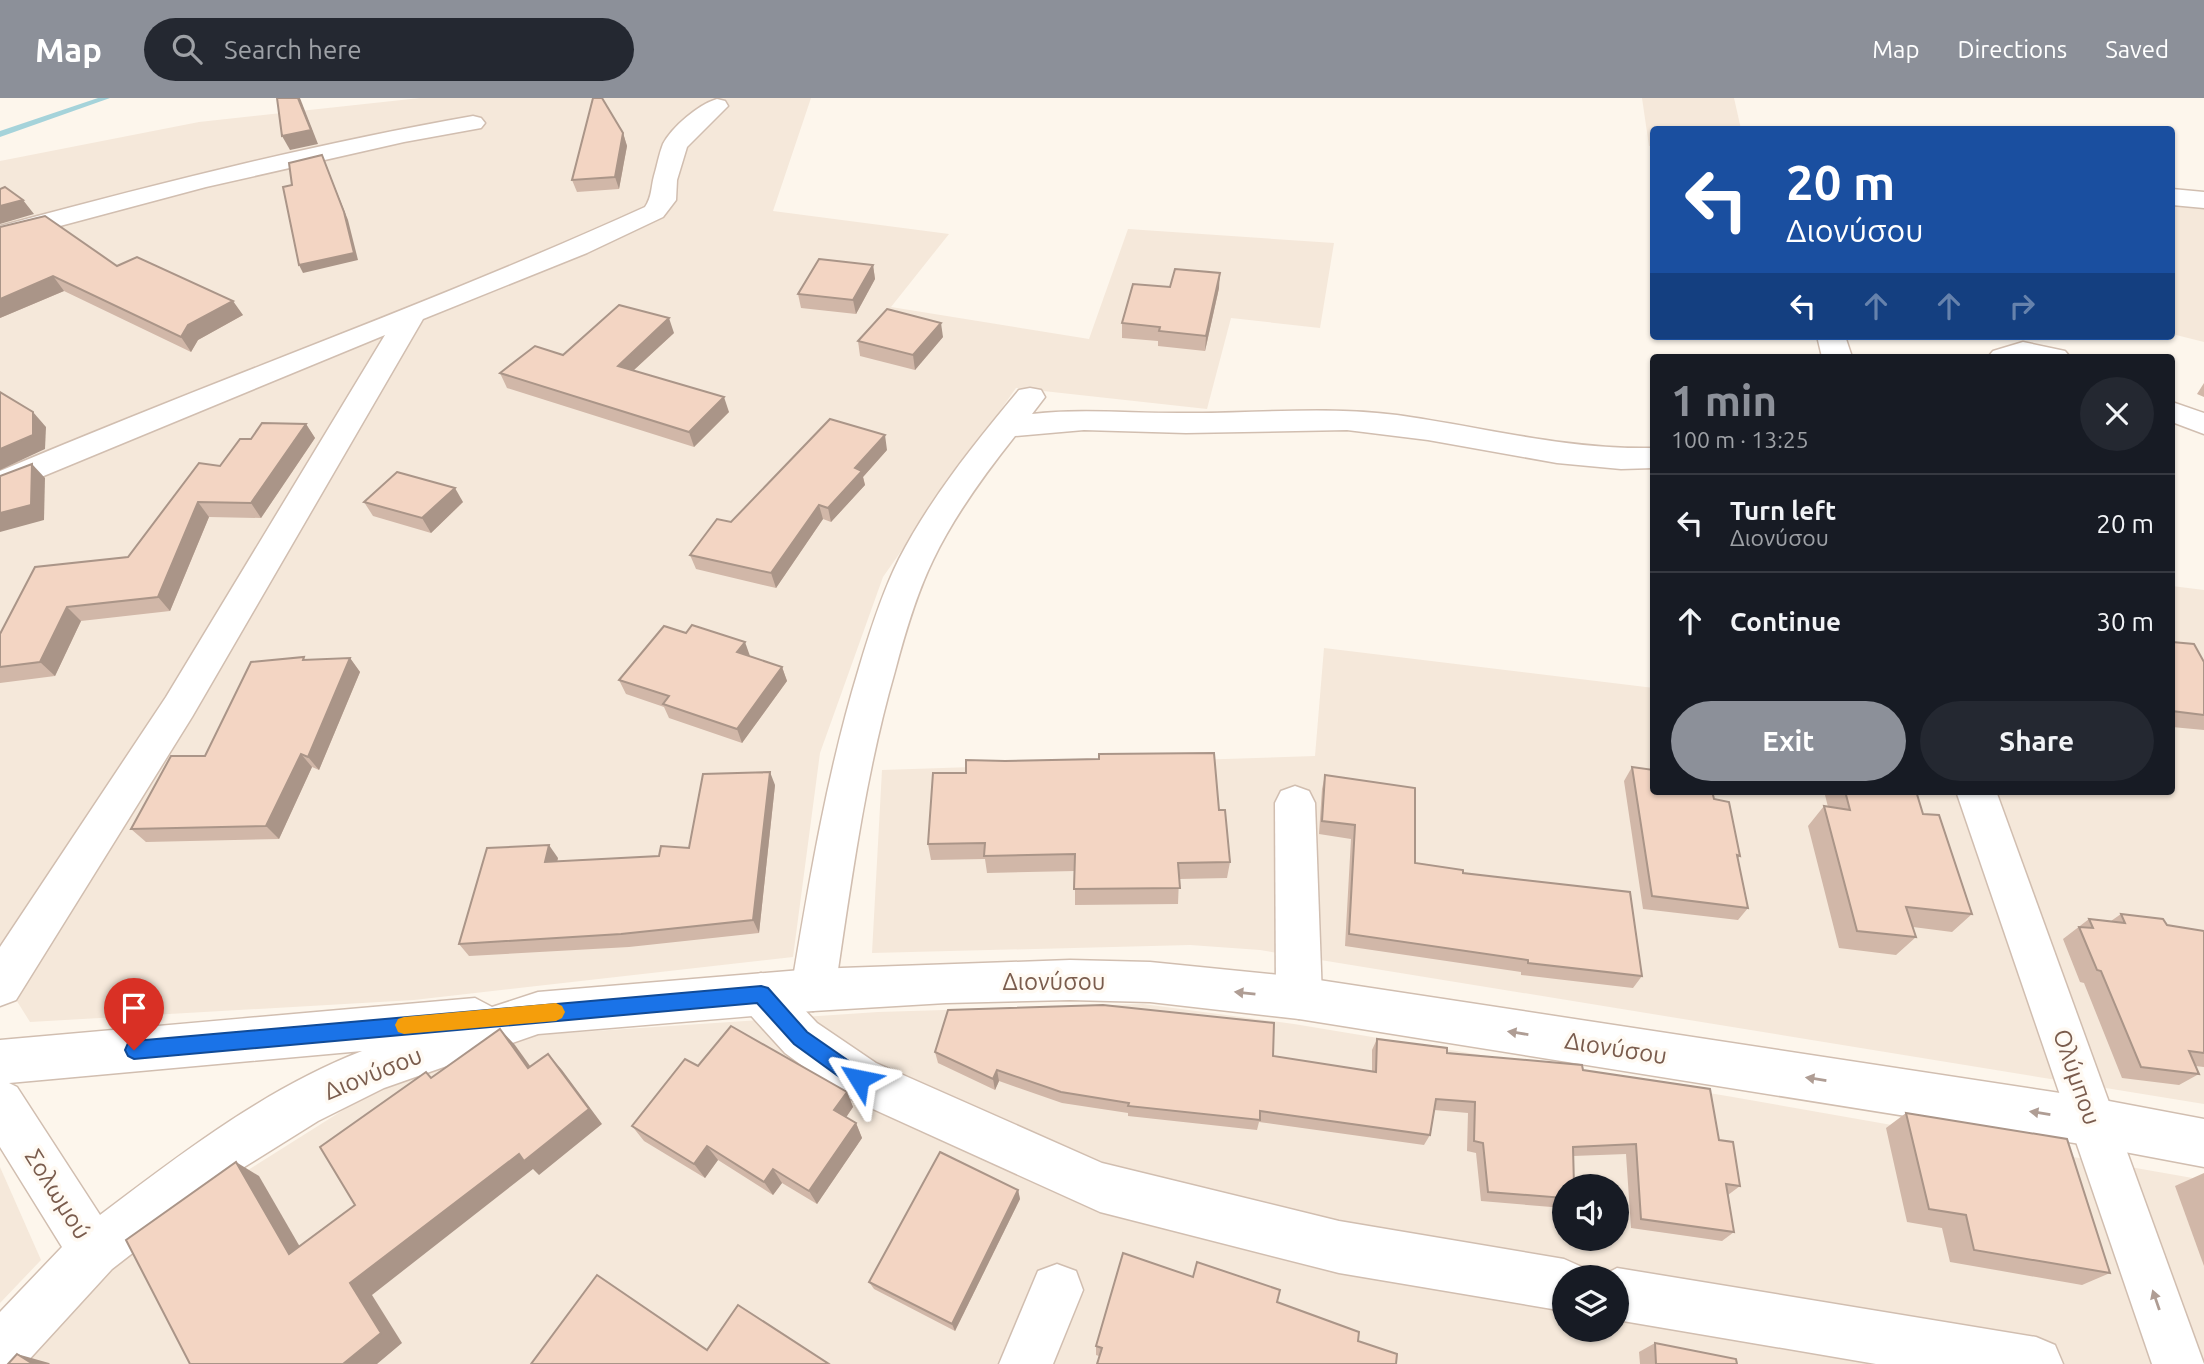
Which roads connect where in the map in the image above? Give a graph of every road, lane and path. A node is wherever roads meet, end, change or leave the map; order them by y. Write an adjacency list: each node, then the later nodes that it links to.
1 (717, 106): 6 (street)
2 (473, 123): 5 (street)
3 (2175, 197): 4 (street)
4 (2204, 200)
5 (0, 234)
6 (411, 315): 14 (street); 17 (street)
7 (2013, 354): 8 (street)
8 (2040, 354)
9 (1030, 397): 12 (street)
10 (2175, 412): 11 (street)
11 (2204, 424)
12 (1005, 427): 13 (street); 18 (street)
13 (1650, 458)
14 (0, 483)
15 (1977, 795): 24 (street, Ολύμπου)
16 (1295, 803): 20 (street)
17 (0, 985)
18 (813, 990): 19 (street, Διονύσου); 20 (street, Διονύσου, one-way to 18)
19 (761, 994): 21 (street, Διονύσου); 27 (street)
20 (1299, 999): 24 (street, Διονύσου, one-way to 20)
21 (538, 1013): 22 (street); 26 (street, Διονύσου)
22 (0, 1062)
23 (0, 1103): 26 (street, Σολωμού)
24 (2093, 1122): 25 (street, Διονύσου); 33 (street, Ολύμπου, one-way to 24)
25 (2204, 1143)
26 (94, 1251): 30 (street, Διονύσου)
27 (1552, 1283)
28 (1057, 1290): 31 (street)
29 (1629, 1296): 32 (street)
30 (0, 1351)
31 (1026, 1364)
32 (2036, 1364)
33 (2179, 1364)

